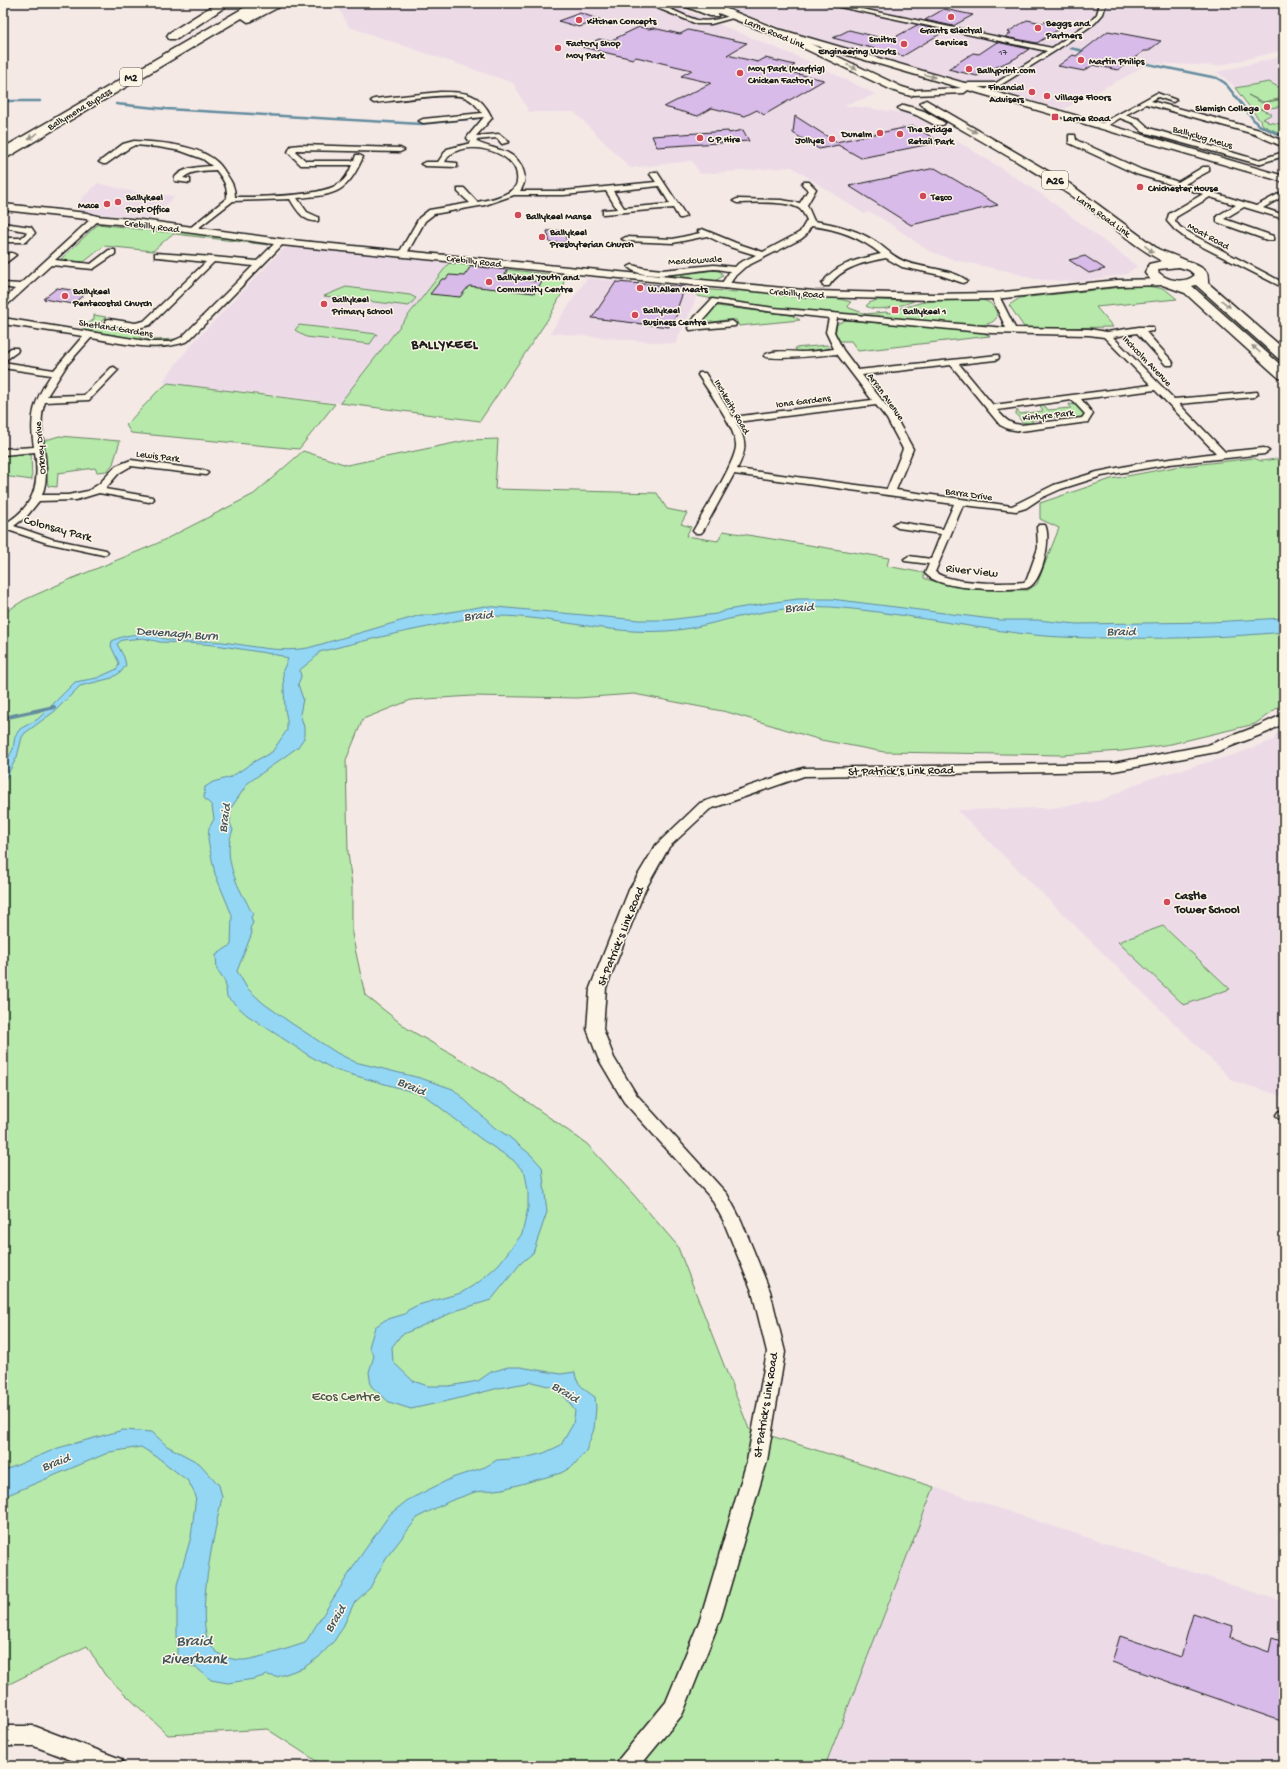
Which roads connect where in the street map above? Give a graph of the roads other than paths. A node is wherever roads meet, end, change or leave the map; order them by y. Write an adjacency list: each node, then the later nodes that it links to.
1 (225, 3): 13 (highway)
2 (240, 3): 27 (highway, Ballymena Bypass / M2)
3 (260, 3): 17 (highway, Ballymena Bypass / M2)
4 (279, 3): 17 (highway, M2)
5 (648, 3): 11 (street)
6 (686, 3): 11 (main road, Larne Road Link / A26)
7 (703, 3): 10 (main road, Larne Road Link / A26)
8 (824, 3): 14 (street)
9 (1103, 3): 14 (street)
10 (737, 16): 11 (street); 12 (main road, Larne Road Link / A26)
11 (726, 19): 23 (main road, Larne Road Link / A26)
12 (765, 28): 15 (street, one-way to 15); 20 (main road, Larne Road Link / A26, one-way to 20)
13 (160, 45)
14 (1053, 50): 16 (street)
15 (964, 85): 16 (street); 18 (street); 19 (street)
16 (999, 85): 19 (street)
17 (111, 89): 40 (highway, Ballymena Bypass / M2, one-way to 40)
18 (943, 92): 19 (street); 20 (street); 24 (street)
19 (985, 92): 31 (street)
20 (914, 93): 23 (main road); 24 (main road, A26)
21 (1173, 100): 25 (street)
22 (374, 101): 28 (street)
23 (893, 102): 24 (main road); 63 (main road, Larne Road Link / A26)
24 (927, 102): 96 (main road, Larne Road Link / A26, one-way to 96)
25 (1146, 102): 29 (street); 37 (street, Ballyclug Mews)
26 (62, 106): 27 (highway, M2)
27 (48, 114): 34 (highway, Ballymena Bypass / M2)
28 (486, 114): 30 (street); 33 (street)
29 (1120, 116): 31 (street); 41 (street, Ballyclug Mews)
30 (423, 121)
31 (1101, 126): 52 (street)
32 (1072, 137): 48 (street)
33 (471, 138): 35 (street); 36 (street)
34 (3, 141)
35 (505, 142)
36 (476, 145): 46 (street); 59 (street)
37 (1284, 145)
38 (363, 149): 39 (street); 43 (street); 43 (street)
39 (400, 150)
40 (3, 154)
41 (1284, 154)
42 (103, 162): 49 (street)
43 (357, 162): 62 (street)
44 (1133, 162): 48 (street)
45 (425, 164): 46 (street)
46 (440, 164): 47 (street)
47 (454, 165)
48 (1124, 166): 56 (street)
49 (219, 168): 53 (street); 64 (street)
50 (1206, 169): 56 (street)
51 (654, 174): 54 (street)
52 (1284, 179)
53 (187, 181)
54 (660, 184): 57 (street); 68 (street)
55 (806, 184): 70 (street)
56 (1178, 184): 61 (street)
57 (608, 189): 59 (street); 72 (street)
58 (460, 190): 66 (street)
59 (513, 193): 66 (street)
60 (1284, 193): 71 (street)
61 (1209, 194): 67 (street); 107 (street, Moat Road)
62 (292, 196): 64 (street); 77 (street)
63 (1058, 196)
64 (231, 199): 81 (street)
65 (737, 201): 70 (street)
66 (474, 204): 87 (street)
67 (1243, 204): 71 (street); 82 (street)
68 (675, 206): 72 (street); 74 (street)
69 (3, 207): 76 (street, Crebilly Road)
70 (803, 208): 79 (street)
71 (1256, 208): 75 (street)
72 (622, 211): 73 (street)
73 (606, 212)
74 (682, 216)
75 (1284, 217)
76 (96, 219): 81 (street, Crebilly Road); 93 (street)
77 (315, 219)
78 (1092, 220): 99 (main road, Larne Road Link)
79 (810, 222): 88 (street, Meadowvale); 91 (street)
80 (3, 225): 84 (street)
81 (193, 230): 85 (street, Crebilly Road)
82 (1270, 238)
83 (626, 239): 88 (street, Meadowvale)
84 (3, 240)
85 (280, 242): 87 (street, Crebilly Road); 95 (street, Shetland Gardens)
86 (112, 252): 93 (street)
87 (404, 253): 106 (street, Crebilly Road)
88 (762, 254): 98 (street, Meadowvale)
89 (12, 255): 94 (street)
90 (158, 255): 92 (street)
91 (887, 255): 101 (street); 104 (street)
92 (213, 259): 95 (street); 113 (street, Shetland Gardens)
93 (49, 262): 108 (street)
94 (3, 263)
95 (259, 264): 118 (street, Shetland Gardens)
96 (1179, 264): 99 (main road, A26); 100 (main road, A26)
97 (632, 267): 98 (street, Meadowvale)
98 (736, 270): 106 (street, Meadowvale)
99 (1152, 270): 102 (main road, Larne Road Link); 103 (street, Crebilly Road)
100 (1201, 276): 102 (main road); 123 (main road, A26, one-way to 123)
101 (963, 281)
102 (1170, 282): 103 (street, Crebilly Road); 133 (main road, one-way to 102)
103 (1117, 283): 109 (street, Crebilly Road)
104 (826, 284)
105 (3, 285): 108 (street)
106 (724, 286): 109 (street, Crebilly Road)
107 (1284, 286)
108 (21, 287): 110 (street)
109 (995, 296): 117 (street)
110 (3, 304)
111 (833, 316): 114 (street); 117 (street); 121 (street, Arran Avenue)
112 (3, 321): 118 (street, Shetland Gardens)
113 (109, 322)
114 (732, 324)
115 (1150, 329): 116 (street)
116 (1139, 330): 119 (street); 127 (street)
117 (1012, 331): 119 (street)
118 (90, 334): 130 (street, Orkney Drive)
119 (1107, 335): 134 (street, Inchcolm Avenue)
120 (14, 350): 125 (street)
121 (839, 351): 122 (street); 131 (street, Arran Avenue)
122 (768, 356)
123 (1284, 356)
124 (995, 357): 126 (street)
125 (3, 360)
126 (953, 362): 131 (street); 140 (street, Kintyre Park)
127 (1169, 363)
128 (3, 365): 130 (street)
129 (114, 370): 137 (street)
130 (56, 373): 137 (street, Orkney Drive)
131 (857, 373): 138 (street, Arran Avenue)
132 (702, 375): 141 (street, Inchkeith Road)
133 (1284, 375)
134 (1158, 387): 136 (street, Kintyre Park); 139 (street, Inchcolm Avenue)
135 (1254, 394): 139 (street, Inchcolm Avenue)
136 (1075, 398): 140 (street, Kintyre Park); 140 (street, Kintyre Park)
137 (43, 399): 142 (street, Orkney Drive)
138 (878, 402): 141 (street, Iona Gardens); 149 (street, Arran Avenue)
139 (1173, 402): 145 (street, Inchcolm Avenue)
140 (992, 408)
141 (730, 420): 146 (street, Inchkeith Road)
142 (38, 448): 144 (street); 150 (street, Orkney Drive)
143 (1264, 451): 145 (street, Barra Drive)
144 (3, 452)
145 (1223, 455): 152 (street, Barra Drive)
146 (731, 471): 149 (street, Barra Drive); 156 (street)
147 (203, 473): 148 (street, Lewis Park)
148 (97, 490): 150 (street, Lewis Park); 151 (street, Lewis Park)
149 (890, 493): 152 (street, Barra Drive)
150 (37, 498): 155 (street, Orkney Drive)
151 (149, 498)
152 (959, 503): 157 (street, River View)
153 (898, 525): 157 (street)
154 (1042, 527): 160 (street, River View)
155 (5, 528): 158 (street, Colonsay Park)
156 (698, 531)
157 (946, 532): 160 (street, River View)
158 (103, 552)
159 (909, 559): 160 (street)
160 (934, 562)
161 (1284, 718): 164 (street, St Patrick’s Link Road)
162 (3, 1736): 163 (street)
163 (114, 1766)
164 (627, 1766)

